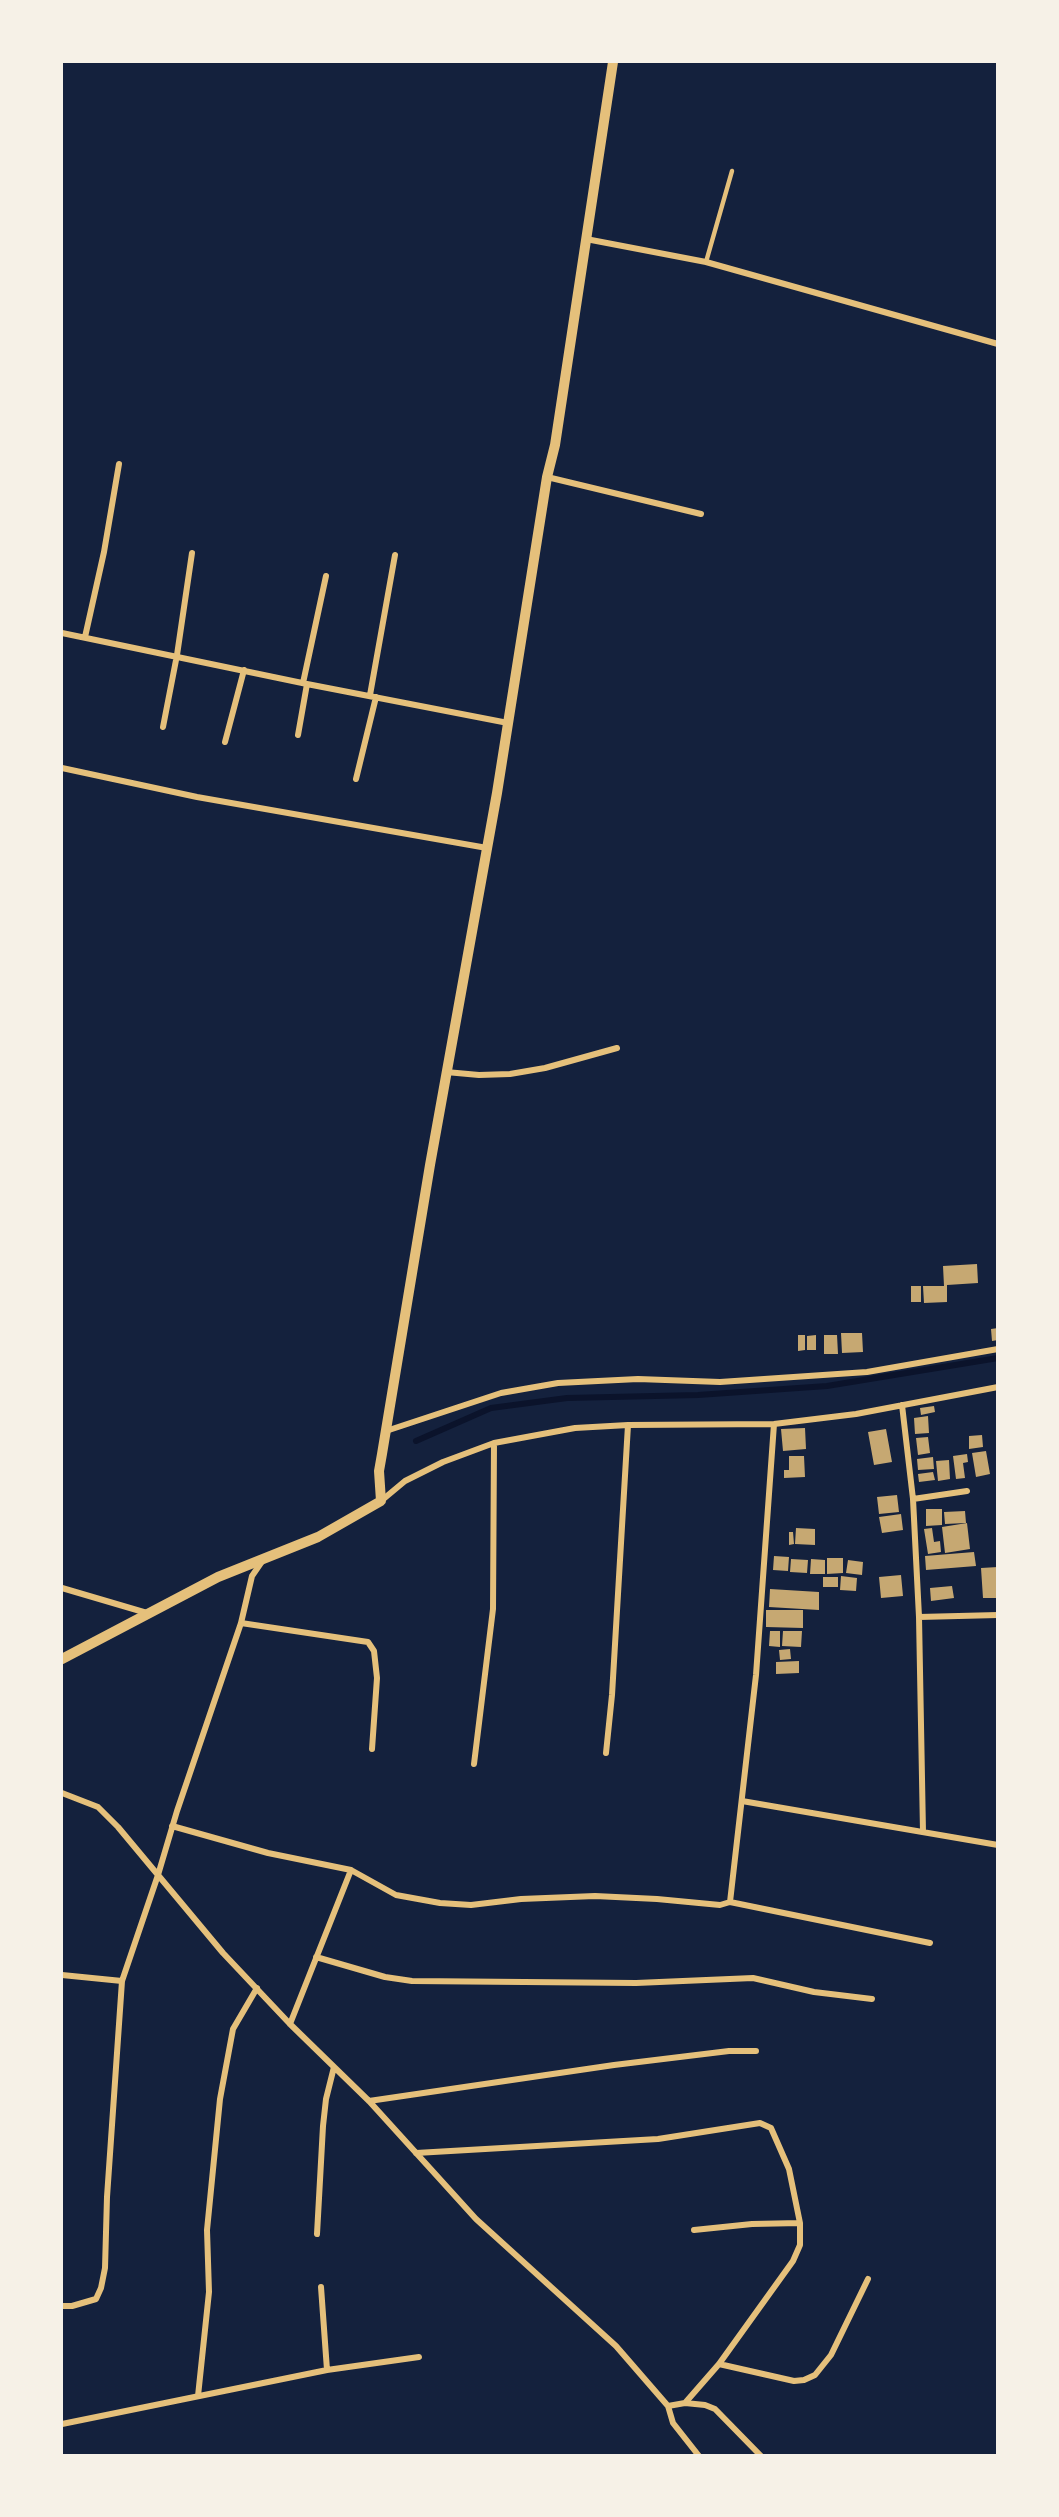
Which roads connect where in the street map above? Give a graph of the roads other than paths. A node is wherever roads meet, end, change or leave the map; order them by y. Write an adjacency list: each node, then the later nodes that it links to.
1 (613, 62): 3 (street)
2 (732, 171): 4 (lane)
3 (586, 239): 4 (street); 7 (street)
4 (706, 262): 5 (street)
5 (998, 344)
6 (119, 464): 13 (street)
7 (547, 477): 8 (street); 18 (street)
8 (701, 514)
9 (192, 553): 14 (street)
10 (395, 555): 17 (street)
11 (326, 576): 16 (street)
12 (62, 633): 13 (street)
13 (85, 637): 14 (street)
14 (177, 655): 15 (street); 19 (street)
15 (244, 670): 16 (street); 21 (street)
16 (305, 683): 17 (street); 20 (street)
17 (373, 696): 18 (street); 23 (street)
18 (508, 723): 24 (street)
19 (163, 727)
20 (298, 735)
21 (225, 742)
22 (62, 768): 24 (street)
23 (356, 779)
24 (487, 848): 26 (street)
25 (617, 1048): 26 (street)
26 (446, 1072): 32 (street)
27 (998, 1349): 32 (street)
28 (998, 1387): 29 (street)
29 (902, 1405): 30 (street); 35 (street)
30 (774, 1424): 31 (street); 48 (street)
31 (628, 1425): 33 (street); 45 (street)
32 (386, 1431): 36 (street)
33 (494, 1443): 36 (street); 46 (street)
34 (968, 1491): 35 (street)
35 (913, 1499): 41 (street)
36 (381, 1501): 37 (street)
37 (263, 1560): 39 (street); 42 (street)
38 (62, 1588): 39 (street)
39 (147, 1613): 43 (street)
40 (998, 1615): 41 (street)
41 (919, 1617): 50 (street)
42 (242, 1623): 44 (street); 49 (street)
43 (62, 1659)
44 (372, 1749)
45 (606, 1753)
46 (474, 1764)
47 (62, 1793): 53 (street)
48 (742, 1801): 50 (street); 54 (street)
49 (172, 1826): 52 (street); 53 (street)
50 (922, 1832): 51 (street)
51 (998, 1845)
52 (351, 1870): 54 (street); 56 (street)
53 (158, 1875): 58 (street); 59 (street)
54 (730, 1902): 55 (street)
55 (930, 1942)
56 (316, 1957): 60 (street); 61 (street)
57 (62, 1976): 58 (street)
58 (122, 1981): 71 (street)
59 (257, 1988): 61 (street); 75 (street)
60 (872, 1999)
61 (290, 2024): 63 (street)
62 (756, 2051): 64 (street)
63 (334, 2067): 64 (street); 68 (street)
64 (369, 2101): 65 (street)
65 (416, 2153): 66 (street); 77 (street)
66 (800, 2223): 67 (street); 73 (street)
67 (694, 2230)
68 (317, 2234)
69 (868, 2279): 73 (street)
70 (321, 2287): 74 (street)
71 (62, 2306)
72 (419, 2357): 74 (street)
73 (719, 2364): 76 (street)
74 (327, 2370): 75 (street)
75 (198, 2396): 78 (street)
76 (685, 2403): 77 (street); 80 (street)
77 (668, 2406): 79 (street)
78 (62, 2424)
79 (699, 2456)
80 (761, 2456)

